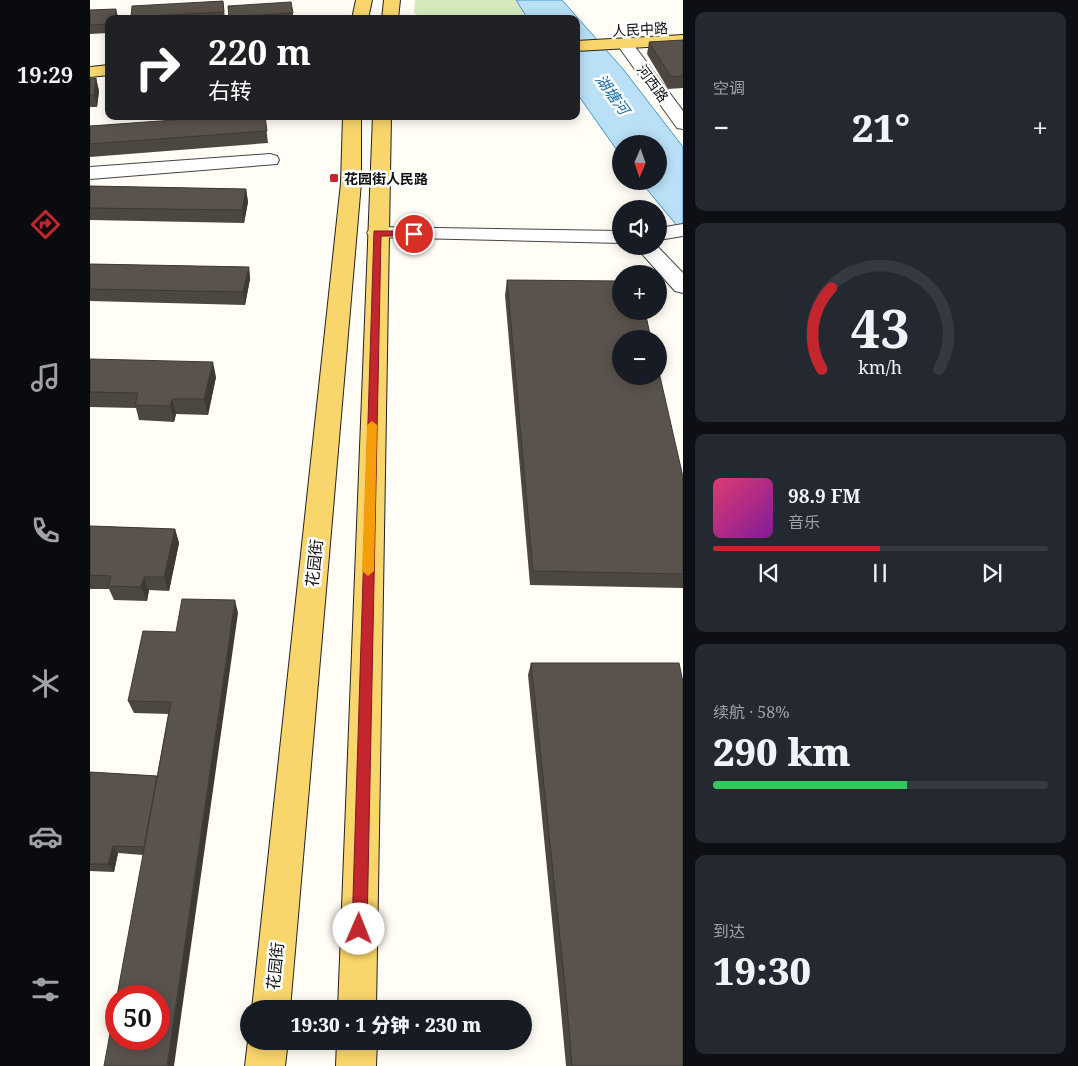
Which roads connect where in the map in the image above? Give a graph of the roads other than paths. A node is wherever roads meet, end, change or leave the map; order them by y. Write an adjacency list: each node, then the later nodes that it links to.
1 (364, 0): 3 (main road)
2 (392, 0): 4 (main road)
3 (361, 15)
4 (390, 15)
5 (683, 27): 6 (main road, 人民中路)
6 (580, 32)
7 (683, 40): 8 (main road, 人民中路)
8 (617, 43): 9 (main road, 人民中路); 16 (street, 河西路)
9 (580, 46)
10 (105, 59): 11 (main road)
11 (90, 60)
12 (105, 70): 13 (main road)
13 (90, 72)
14 (352, 120): 23 (main road, 花园街)
15 (382, 120): 19 (main road)
16 (683, 124)
17 (270, 160): 18 (street)
18 (90, 173)
19 (377, 233): 20 (street); 24 (main road)
20 (612, 237)
21 (654, 255): 22 (street)
22 (683, 286)
23 (272, 1000)
24 (358, 1000)
25 (267, 1050): 27 (main road)
26 (357, 1050): 28 (main road)
27 (265, 1066)
28 (356, 1066)

